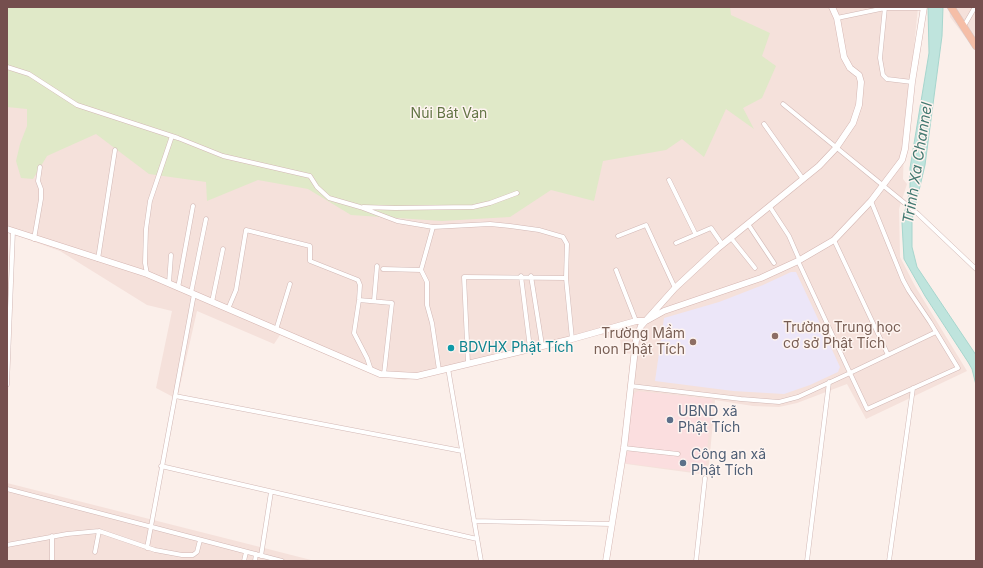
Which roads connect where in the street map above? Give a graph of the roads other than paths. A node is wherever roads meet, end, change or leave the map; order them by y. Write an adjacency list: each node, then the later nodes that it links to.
1 (832, 7): 6 (main road)
2 (885, 7): 5 (street); 6 (street); 10 (street)
3 (951, 7): 7 (main road)
4 (975, 7): 7 (street)
5 (925, 9): 10 (main road)
6 (837, 18): 14 (main road)
7 (964, 26): 8 (main road)
8 (976, 46)
9 (7, 67): 13 (street)
10 (912, 82): 19 (main road)
11 (783, 104): 14 (street)
12 (764, 124): 17 (street)
13 (172, 136): 23 (street); 47 (street)
14 (836, 148): 17 (main road); 19 (street)
15 (115, 150): 38 (street)
16 (40, 167): 32 (street)
17 (803, 179): 24 (main road)
18 (669, 180): 29 (street)
19 (883, 185): 21 (main road); 44 (street)
20 (516, 193): 23 (street)
21 (871, 201): 33 (main road); 63 (street)
22 (193, 206): 53 (street)
23 (360, 207): 27 (street)
24 (770, 207): 26 (main road); 39 (street)
25 (206, 219): 55 (street)
26 (748, 224): 31 (main road); 40 (street)
27 (433, 227): 45 (street); 50 (street)
28 (10, 230): 32 (main road); 75 (street)
29 (695, 233): 34 (street); 35 (street)
30 (618, 236): 54 (street)
31 (732, 238): 35 (main road); 42 (street)
32 (34, 239): 38 (main road)
33 (834, 240): 39 (main road); 67 (street)
34 (676, 243)
35 (722, 244): 54 (main road)
36 (223, 249): 58 (street)
37 (171, 255): 51 (street)
38 (98, 259): 47 (main road)
39 (799, 260): 61 (main road); 72 (street)
40 (774, 262)
41 (377, 266): 57 (street)
42 (756, 268)
43 (384, 269): 45 (street)
44 (976, 269)
45 (421, 270): 71 (street)
46 (616, 270): 60 (street)
47 (147, 274): 51 (main road)
48 (521, 276): 49 (street); 66 (street); 68 (street)
49 (531, 276): 50 (street); 65 (street)
50 (566, 278): 64 (street)
51 (169, 284): 53 (main road)
52 (290, 284): 62 (street)
53 (178, 288): 55 (main road)
54 (675, 288): 61 (main road)
55 (192, 294): 58 (main road); 78 (street)
56 (359, 300): 57 (street); 59 (street); 70 (street)
57 (374, 301): 73 (street)
58 (212, 302): 59 (main road)
59 (228, 309): 62 (main road)
60 (636, 321): 61 (main road); 64 (main road)
61 (644, 321): 76 (main road)
62 (276, 330): 70 (main road)
63 (936, 332): 67 (street); 77 (street)
64 (572, 339): 65 (main road)
65 (542, 345): 66 (main road)
66 (530, 348): 68 (main road)
67 (888, 355): 72 (street)
68 (468, 363): 69 (main road)
69 (448, 368): 71 (main road); 80 (street)
70 (371, 370): 73 (main road)
71 (439, 370): 73 (main road)
72 (850, 373): 74 (street); 77 (street)
73 (384, 374)
74 (830, 382): 76 (street); 106 (street)
75 (7, 385)
76 (631, 386): 79 (main road)
77 (913, 388): 107 (street)
78 (175, 396): 80 (street); 82 (street)
79 (624, 448): 81 (street); 87 (main road)
80 (462, 451): 86 (street)
81 (678, 454)
82 (161, 466): 85 (street); 88 (street)
83 (705, 478): 105 (street)
84 (7, 489): 88 (street)
85 (271, 492): 91 (street); 97 (street)
86 (474, 521): 87 (street); 91 (street)
87 (611, 524): 104 (main road)
88 (150, 527): 92 (street); 94 (street)
89 (99, 531): 90 (street); 94 (street); 95 (street)
90 (52, 536): 93 (street); 99 (street)
91 (477, 539): 103 (street)
92 (200, 540): 94 (street); 96 (street)
93 (7, 545)
94 (146, 548)
95 (95, 552)
96 (246, 552): 97 (street); 100 (street)
97 (259, 555): 98 (street); 101 (street)
98 (270, 559): 102 (street)
99 (52, 561)
100 (244, 561)
101 (255, 561)
102 (281, 561)
103 (480, 561)
104 (606, 561)
105 (696, 561)
106 (807, 561)
107 (889, 561)

